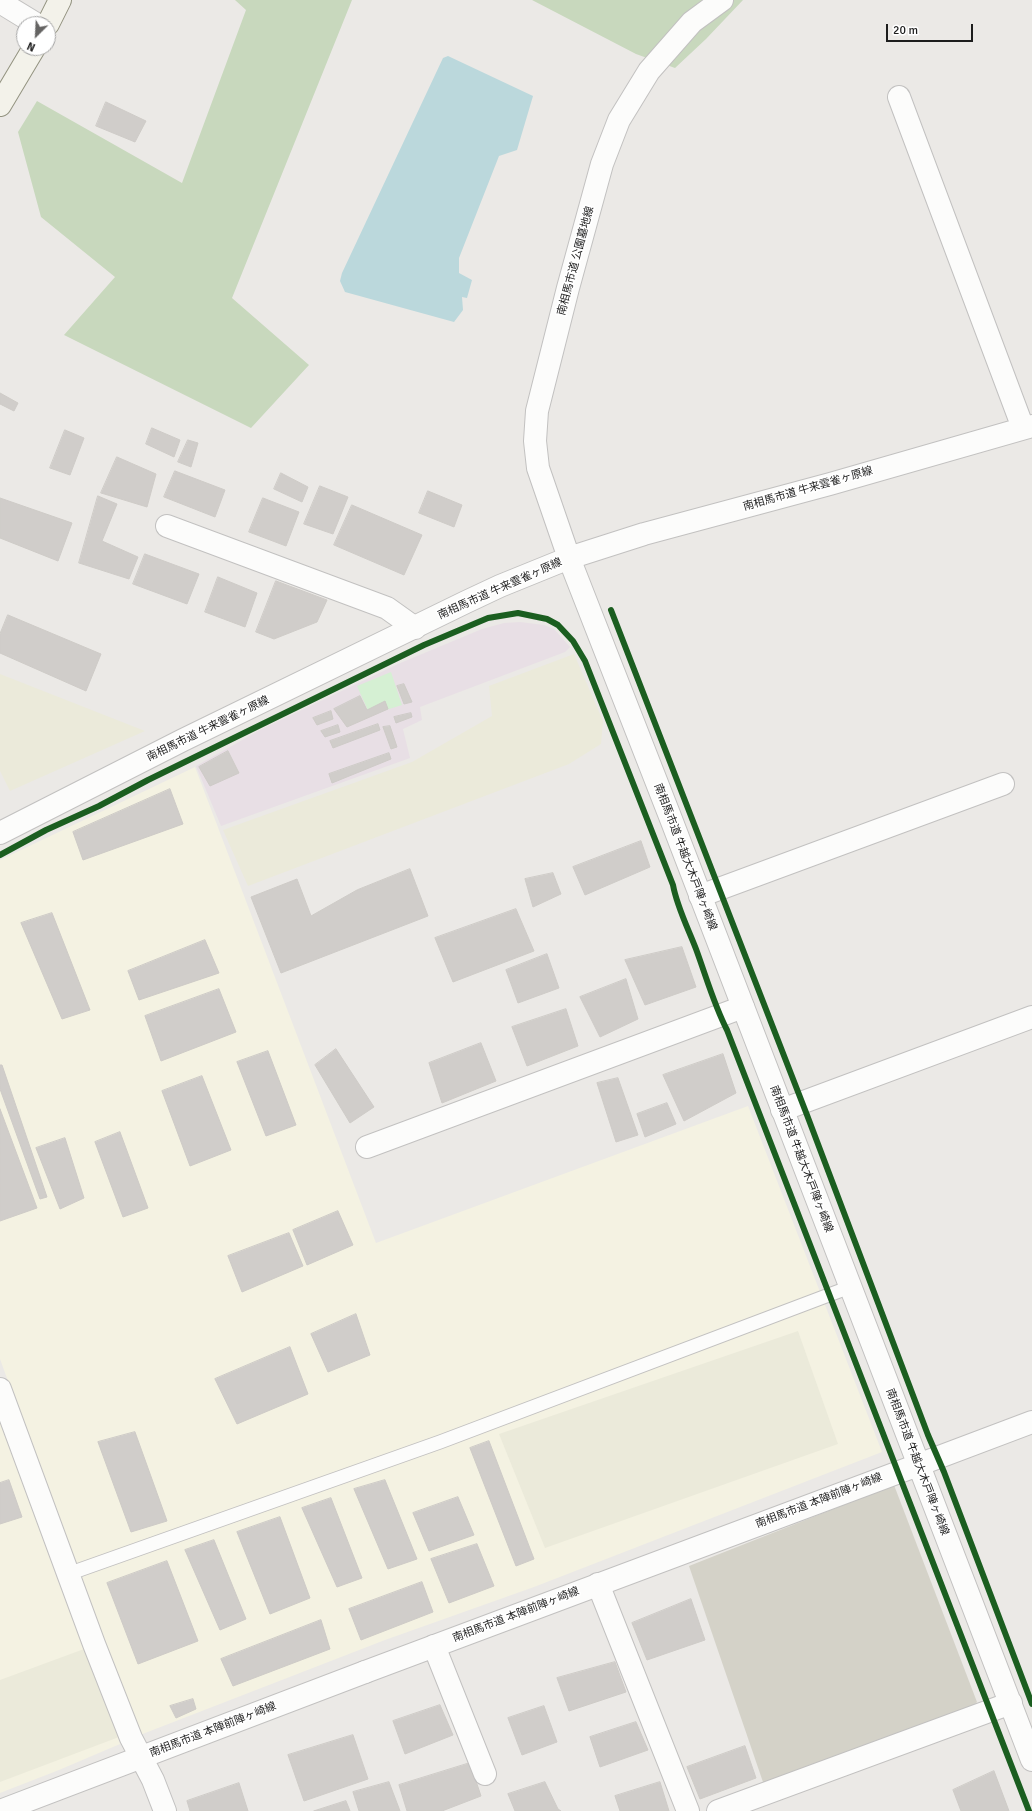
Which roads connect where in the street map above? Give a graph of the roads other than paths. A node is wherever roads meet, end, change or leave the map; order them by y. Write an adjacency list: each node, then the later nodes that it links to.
1 (60, 0): 5 (main road)
2 (722, 0): 11 (street, 南相馬市道 公園墓地線)
3 (0, 2): 4 (street)
4 (23, 16)
5 (52, 16)
6 (29, 56): 8 (main road)
7 (899, 97): 9 (street)
8 (0, 105)
9 (1028, 427): 11 (street, 南相馬市道 牛来雲雀ヶ原線)
10 (167, 526): 12 (street)
11 (569, 558): 12 (street, 南相馬市道 牛来雲雀ヶ原線); 15 (street, 南相馬市道 牛越大木戸陣ヶ崎線)
12 (415, 628): 14 (street, 南相馬市道 牛来雲雀ヶ原線)
13 (1003, 784): 15 (street)
14 (0, 833)
15 (700, 896): 16 (street, 南相馬市道 牛越大木戸陣ヶ崎線)
16 (743, 1007): 18 (street, 南相馬市道 牛越大木戸陣ヶ崎線); 19 (street)
17 (1032, 1017): 18 (street)
18 (782, 1110): 20 (street, 南相馬市道 牛越大木戸陣ヶ崎線)
19 (367, 1148)
20 (850, 1287): 23 (street, 南相馬市道 牛越大木戸陣ヶ崎線); 24 (lane)
21 (0, 1389): 24 (street)
22 (1032, 1422): 23 (street, 南相馬市道 本陣前陣ヶ崎線)
23 (918, 1465): 25 (street, 南相馬市道 本陣前陣ヶ崎線); 27 (street, 南相馬市道 牛越大木戸陣ヶ崎線)
24 (68, 1574): 28 (street)
25 (598, 1584): 26 (street, 南相馬市道 本陣前陣ヶ崎線); 33 (street)
26 (434, 1646): 28 (street, 南相馬市道 本陣前陣ヶ崎線); 30 (street)
27 (1011, 1703): 29 (street, 南相馬市道 牛越大木戸陣ヶ崎線); 34 (street)
28 (142, 1757): 31 (street, 南相馬市道 本陣前陣ヶ崎線); 32 (street)
29 (1032, 1760)
30 (485, 1774)
31 (0, 1811)
32 (165, 1811)
33 (688, 1811)
34 (718, 1811)

